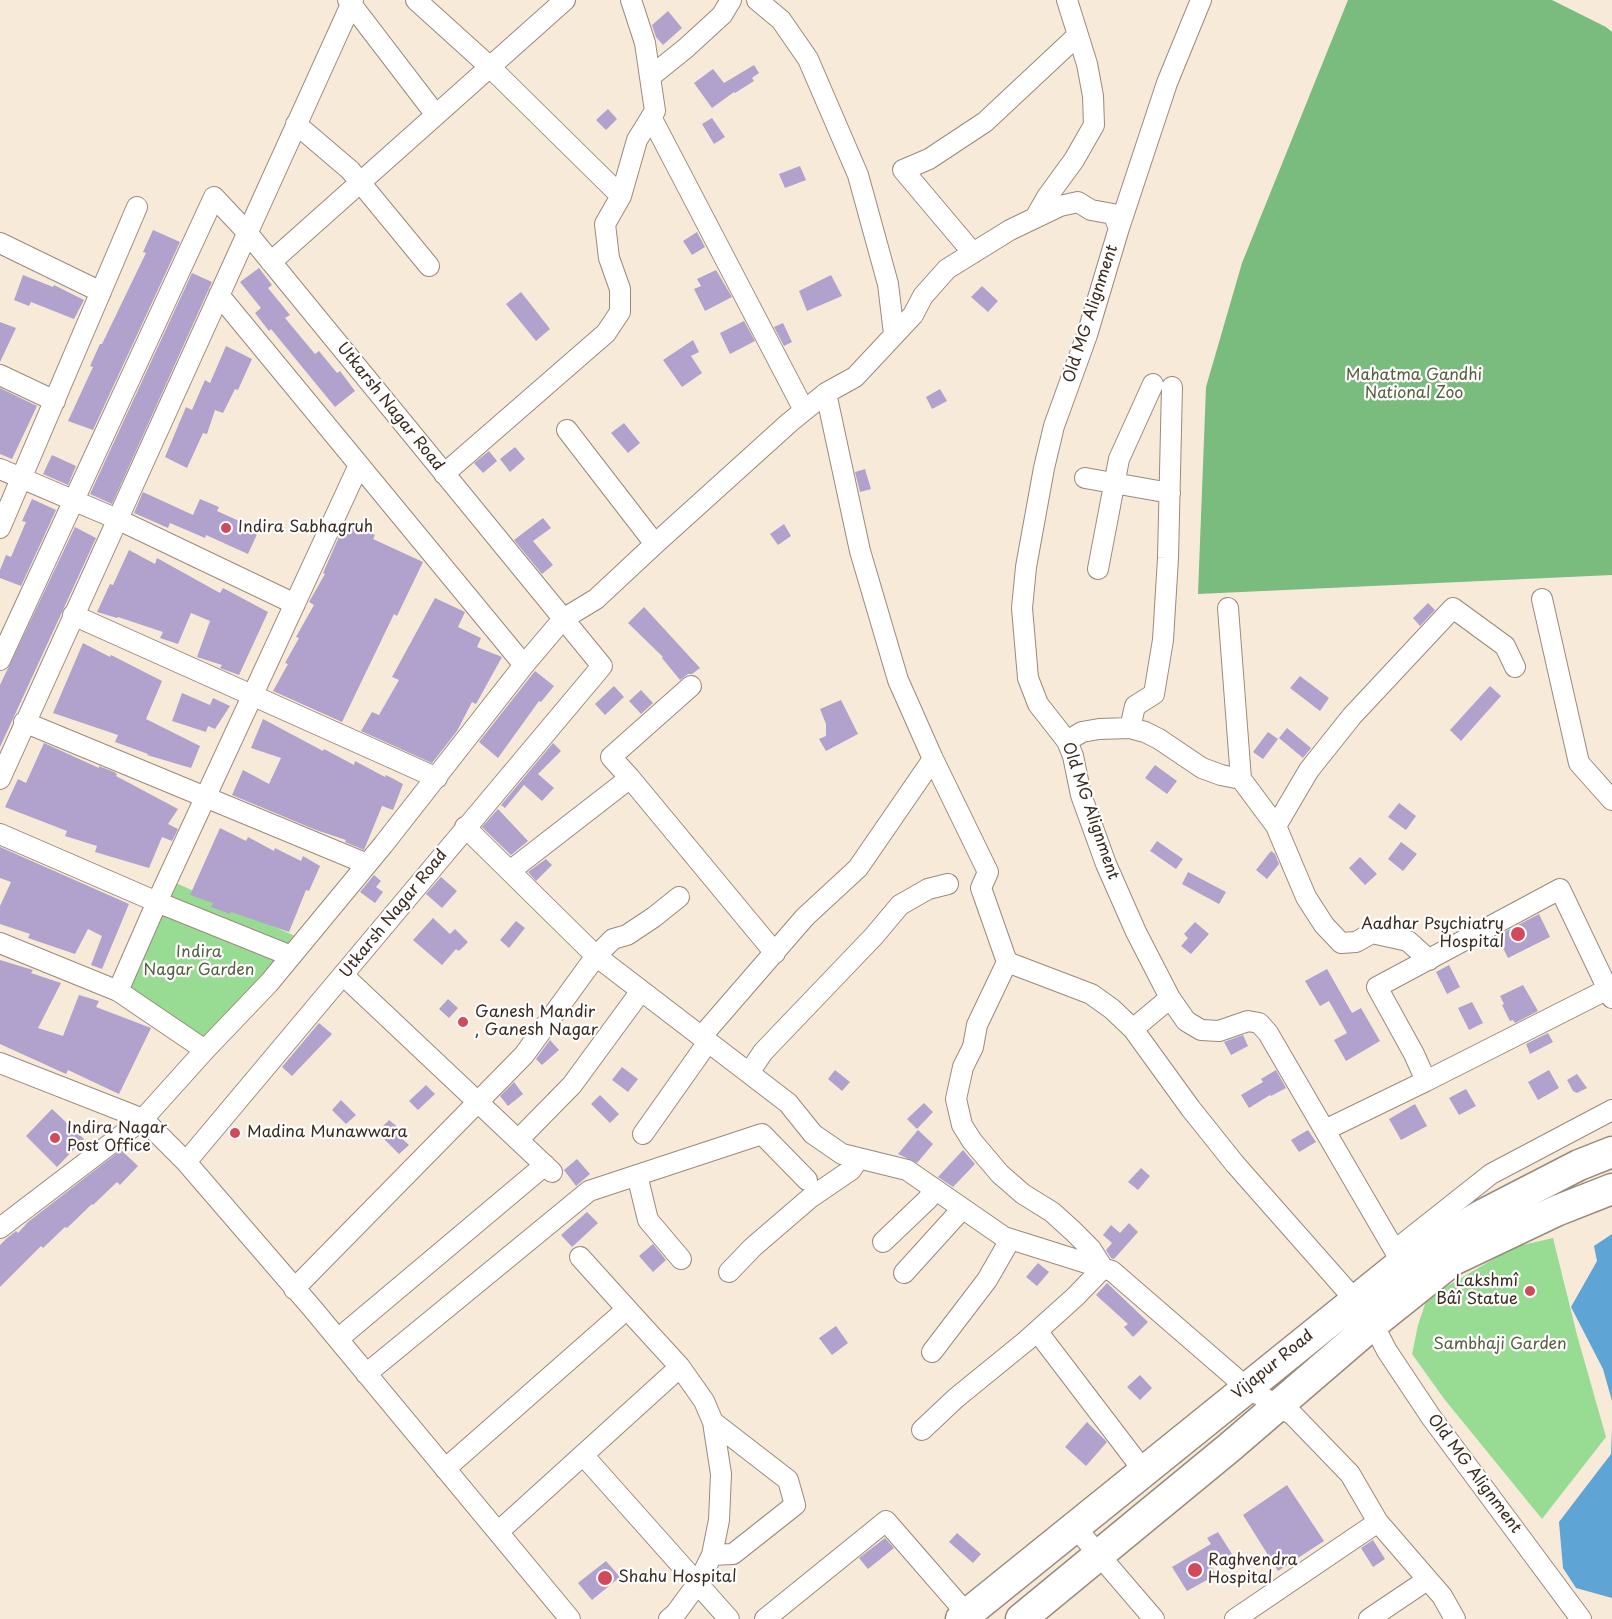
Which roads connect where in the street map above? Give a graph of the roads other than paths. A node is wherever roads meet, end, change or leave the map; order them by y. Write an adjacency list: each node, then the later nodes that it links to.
1 (416, 0): 10 (street)
2 (565, 0): 10 (street)
3 (631, 0): 11 (street)
4 (732, 0): 11 (street)
5 (757, 0): 27 (street)
6 (1066, 0): 9 (street)
7 (1201, 0): 19 (street, Old MG Alignment)
8 (351, 2): 12 (street); 14 (street)
9 (1078, 35): 18 (street); 22 (street)
10 (490, 67): 12 (street); 16 (street)
11 (650, 77): 13 (street)
12 (436, 115): 15 (street)
13 (651, 117): 16 (street); 31 (street)
14 (297, 124): 15 (street); 20 (street)
15 (360, 183): 23 (street); 24 (street)
16 (621, 196): 35 (street)
17 (137, 207): 25 (street)
18 (1035, 218): 19 (street); 22 (street)
19 (1119, 228): 57 (street, Old MG Alignment)
20 (247, 233): 23 (street, Utkarsh Nagar Road); 26 (street); 40 (street, Utkarsh Nagar Road)
21 (0, 243): 25 (street)
22 (973, 253): 27 (street)
23 (271, 262): 35 (street, Utkarsh Nagar Road)
24 (429, 266)
25 (101, 292): 30 (street)
26 (219, 295): 33 (street); 41 (street)
27 (894, 334): 29 (street)
28 (0, 375): 30 (street)
29 (826, 393): 31 (street); 58 (street)
30 (55, 401): 37 (street)
31 (804, 410): 43 (street)
32 (567, 430): 43 (street)
33 (359, 465): 46 (street); 51 (street)
34 (0, 469): 37 (street)
35 (444, 474): 49 (street, Utkarsh Nagar Road)
36 (1085, 478): 38 (street)
37 (21, 479): 40 (street); 42 (street)
38 (1115, 483): 39 (street); 39 (street); 44 (street)
39 (1170, 493): 56 (street)
40 (74, 500): 41 (street); 50 (street)
41 (117, 519): 46 (street); 48 (street)
42 (0, 528)
43 (654, 544): 49 (street)
44 (1098, 569)
45 (1542, 599): 64 (street)
46 (296, 604): 54 (street)
47 (1228, 608): 62 (street)
48 (73, 615): 54 (street); 55 (street)
49 (563, 619): 51 (street); 66 (street, Utkarsh Nagar Road)
50 (0, 660)
51 (524, 665): 60 (street)
52 (1515, 667): 65 (street)
53 (691, 686): 61 (street)
54 (253, 696): 60 (street); 63 (street)
55 (24, 722): 59 (street); 63 (street)
56 (1130, 729): 57 (street); 62 (street)
57 (1067, 741): 83 (street, Old MG Alignment)
58 (933, 759): 74 (street); 78 (street)
59 (0, 778)
60 (436, 778): 68 (street)
61 (630, 778): 69 (street); 74 (street)
62 (1241, 778): 65 (street)
63 (206, 797): 68 (street); 72 (street)
64 (1612, 800)
65 (1276, 826): 77 (street)
66 (465, 827): 69 (street); 79 (street, Utkarsh Nagar Road)
67 (0, 834): 72 (street)
68 (367, 864): 75 (street)
69 (510, 871): 76 (street)
70 (948, 884): 88 (street)
71 (679, 897): 76 (street)
72 (157, 902): 75 (street); 80 (street)
73 (0, 943): 80 (street)
74 (775, 953): 85 (street)
75 (291, 956): 86 (street)
76 (596, 956): 81 (street); 90 (street)
77 (1428, 960): 82 (street); 89 (street)
78 (1007, 962): 84 (street); 110 (street)
79 (343, 975): 90 (street); 98 (street, Utkarsh Nagar Road)
80 (118, 991): 86 (street)
81 (641, 991): 85 (street); 95 (street)
82 (1610, 994): 89 (street)
83 (1170, 998): 84 (street); 93 (street, Old MG Alignment)
84 (1133, 1029): 114 (street)
85 (704, 1040): 88 (street); 94 (street)
86 (205, 1050): 92 (street)
87 (0, 1063): 92 (street)
88 (749, 1073): 97 (street)
89 (1426, 1081): 93 (street)
90 (479, 1102): 95 (street); 113 (street)
91 (1612, 1110): 107 (street)
92 (143, 1119): 98 (street); 104 (street)
93 (1325, 1130): 107 (street)
94 (643, 1134)
95 (518, 1140): 118 (street)
96 (1612, 1152): 107 (main road, Vijapur Road)
97 (859, 1158): 101 (street); 111 (street)
98 (186, 1162): 113 (street)
99 (637, 1175): 100 (street); 109 (street); 121 (street)
100 (807, 1180)
101 (934, 1189): 103 (street); 106 (street)
102 (1612, 1189): 116 (main road, Vijapur Road)
103 (962, 1209): 105 (street); 112 (street)
104 (0, 1228)
105 (1010, 1240): 110 (street); 119 (street)
106 (883, 1242)
107 (1399, 1256): 114 (main road, Vijapur Road)
108 (580, 1257): 115 (street)
109 (681, 1259)
110 (1103, 1268): 117 (street); 122 (street)
111 (729, 1272)
112 (904, 1273)
113 (294, 1289): 118 (street)
114 (1355, 1300): 122 (main road, Vijapur Road)
115 (627, 1309): 120 (street); 127 (street)
116 (1373, 1324): 123 (main road, Vijapur Road); 146 (street, Old MG Alignment)
117 (1037, 1331): 125 (street); 128 (street)
118 (338, 1339): 121 (street)
119 (932, 1352)
120 (680, 1368): 124 (street); 126 (street)
121 (366, 1374): 127 (street)
122 (1246, 1387): 123 (street); 128 (main road, Vijapur Road)
123 (1278, 1406): 129 (street); 132 (main road, Vijapur Road)
124 (712, 1422): 133 (street); 133 (street)
125 (922, 1430)
126 (583, 1455): 131 (street); 135 (street)
127 (445, 1468): 131 (street)
128 (1143, 1470): 130 (main road, Vijapur Road)
129 (1378, 1522): 134 (street); 143 (street)
130 (1075, 1527): 132 (street); 136 (main road, Vijapur Road)
131 (498, 1532): 137 (street)
132 (1098, 1554): 141 (main road, Vijapur Road); 142 (street)
133 (712, 1555): 135 (street)
134 (1427, 1580): 144 (street); 145 (street)
135 (698, 1583): 138 (street); 139 (street)
136 (964, 1616): 140 (street)
137 (570, 1619)
138 (669, 1619)
139 (729, 1619)
140 (765, 1619)
141 (1021, 1619)
142 (1154, 1619)
143 (1235, 1619)
144 (1369, 1619)
145 (1455, 1619)
146 (1581, 1619)

